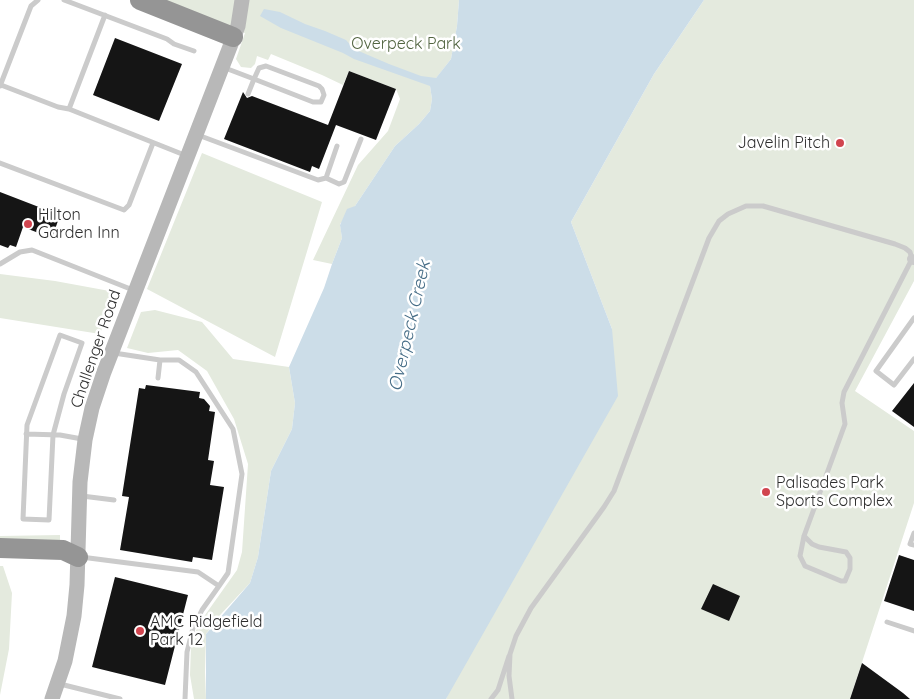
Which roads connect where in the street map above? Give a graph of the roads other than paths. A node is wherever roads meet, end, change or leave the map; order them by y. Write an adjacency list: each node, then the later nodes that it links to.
1 (38, 0): 11 (lane)
2 (64, 0): 6 (lane)
3 (140, 0): 7 (highway)
4 (242, 0): 7 (main road, Challenger Road)
5 (253, 0): 7 (main road, Challenger Road)
6 (105, 15): 8 (lane); 13 (lane)
7 (235, 31): 9 (main road, Challenger Road)
8 (194, 51)
9 (222, 67): 10 (lane); 14 (main road, Challenger Road)
10 (254, 79): 10 (lane); 12 (lane)
11 (0, 86): 13 (lane)
12 (248, 94)
13 (69, 109): 16 (lane)
14 (196, 134): 18 (main road, Challenger Road); 20 (lane)
15 (361, 139): 20 (lane)
16 (153, 143): 18 (lane); 19 (lane)
17 (337, 146): 20 (lane)
18 (187, 156): 25 (main road, Challenger Road)
19 (0, 162)
20 (326, 178)
21 (0, 255): 22 (lane)
22 (8, 258): 24 (lane); 25 (lane)
23 (913, 259): 37 (lane); 45 (lane)
24 (0, 264)
25 (135, 291): 27 (main road, Challenger Road)
26 (914, 318): 28 (lane)
27 (111, 352): 29 (lane); 33 (main road, Challenger Road)
28 (914, 359)
29 (160, 360): 30 (lane); 42 (lane)
30 (158, 378)
31 (26, 434): 32 (lane); 32 (lane); 32 (lane)
32 (53, 435): 33 (lane)
33 (85, 440): 34 (main road, Challenger Road)
34 (80, 496): 35 (lane); 40 (main road, Challenger Road)
35 (114, 500)
36 (914, 533): 38 (lane)
37 (804, 536): 37 (lane)
38 (914, 545)
39 (0, 548): 40 (highway)
40 (78, 556): 41 (highway); 42 (lane); 46 (main road, Challenger Road)
41 (0, 560)
42 (218, 586): 49 (lane)
43 (887, 622): 44 (lane)
44 (914, 631)
45 (510, 654): 50 (lane); 51 (lane)
46 (58, 684): 47 (main road, Challenger Road); 48 (lane)
47 (52, 699)
48 (120, 699)
49 (185, 699)
50 (491, 699)
51 (512, 699)

